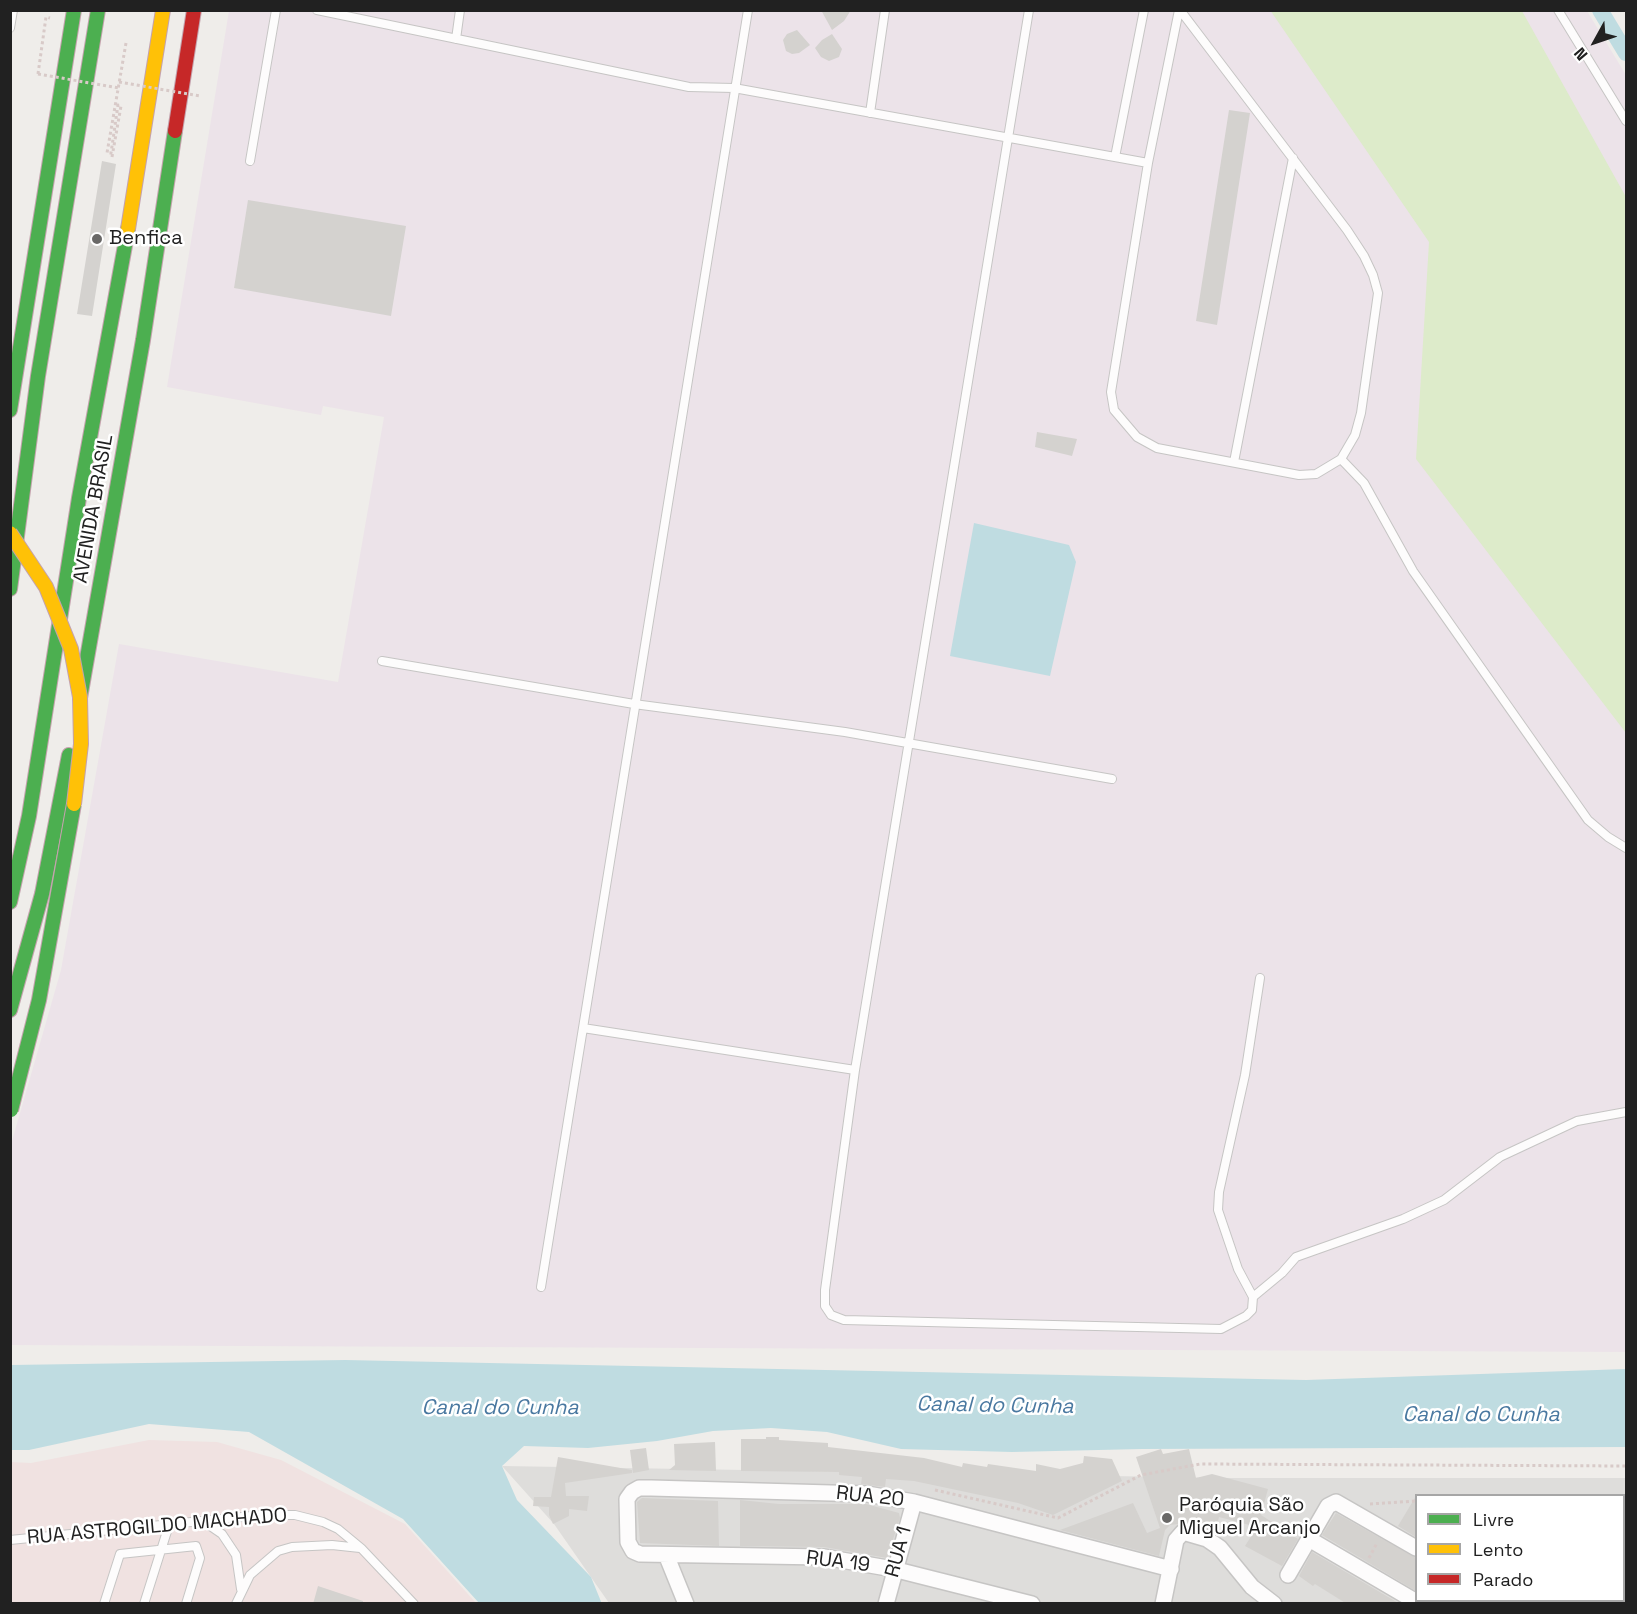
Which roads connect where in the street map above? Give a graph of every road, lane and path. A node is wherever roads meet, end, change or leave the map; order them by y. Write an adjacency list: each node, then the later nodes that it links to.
1 (13, 10): 15 (lane)
2 (74, 10): 31 (highway)
3 (98, 10): 40 (highway)
4 (163, 10): 32 (highway, AVENIDA BRASIL)
5 (194, 10): 41 (highway, AVENIDA BRASIL)
6 (276, 10): 29 (lane)
7 (317, 10): 16 (lane)
8 (460, 10): 16 (lane)
9 (748, 10): 20 (lane)
10 (885, 10): 23 (lane)
11 (1029, 10): 25 (lane)
12 (1144, 10): 27 (lane)
13 (1179, 10): 28 (lane); 30 (lane)
14 (1558, 10): 24 (lane)
15 (10, 28)
16 (456, 39): 20 (lane)
17 (126, 43): 19 (path, bridge)
18 (38, 74): 21 (path, bridge)
19 (120, 82): 21 (path, bridge); 22 (path, bridge)
20 (734, 87): 23 (lane); 43 (lane)
21 (119, 88): 26 (path)
22 (200, 96)
23 (870, 113): 25 (lane)
24 (1626, 121)
25 (1009, 139): 27 (lane); 44 (lane)
26 (112, 157)
27 (1116, 157): 30 (lane)
28 (1293, 158): 36 (lane); 37 (lane)
29 (250, 161)
30 (1148, 163): 37 (lane)
31 (24, 318): 33 (street); 34 (highway)
32 (105, 350): 35 (highway); 47 (highway, AVENIDA BRASIL)
33 (10, 361)
34 (10, 410)
35 (103, 444)
36 (1341, 459): 37 (lane); 46 (lane)
37 (1234, 462)
38 (102, 491): 41 (highway)
39 (10, 533): 52 (highway, bridge)
40 (10, 589)
41 (99, 597): 49 (highway, AVENIDA BRASIL)
42 (382, 662): 43 (lane)
43 (634, 704): 44 (lane); 50 (lane)
44 (910, 743): 45 (lane); 51 (lane)
45 (1112, 779)
46 (1626, 848)
47 (10, 902)
48 (1260, 978): 55 (lane)
49 (10, 1010)
50 (583, 1028): 51 (lane); 54 (lane)
51 (855, 1070): 55 (lane)
52 (11, 1111)
53 (1626, 1112): 55 (lane)
54 (541, 1287)
55 (1252, 1297)
56 (1626, 1466): 57 (path)
57 (929, 1489)
58 (1415, 1501): 60 (path)
59 (914, 1502): 69 (street, RUA 20); 71 (street, RUA 1); 72 (street, RUA 20)
60 (1344, 1505): 63 (street); 64 (street)
61 (202, 1521): 62 (lane, RUA ASTROGILDO MACHADO); 68 (lane, RUA ASTROGILDO MACHADO); 75 (lane)
62 (169, 1525): 65 (lane, RUA ASTROGILDO MACHADO); 67 (lane)
63 (1385, 1530): 66 (street); 73 (path)
64 (1310, 1539): 73 (street); 74 (street)
65 (10, 1540)
66 (1415, 1547)
67 (162, 1548): 77 (lane); 78 (lane); 79 (lane)
68 (361, 1548): 75 (lane); 81 (lane, RUA ASTROGILDO MACHADO)
69 (640, 1554): 70 (street, RUA 19)
70 (667, 1557): 71 (street, RUA 19); 82 (street)
71 (893, 1569): 83 (street, RUA 1); 84 (street, RUA 19)
72 (1171, 1569): 85 (street); 86 (street)
73 (1365, 1571): 76 (street)
74 (1288, 1575)
75 (242, 1589): 80 (lane)
76 (1415, 1600)
77 (104, 1604)
78 (144, 1604)
79 (186, 1604)
80 (236, 1604)
81 (414, 1604)
82 (686, 1604)
83 (886, 1604)
84 (1032, 1604)
85 (1163, 1604)
86 (1274, 1604)

